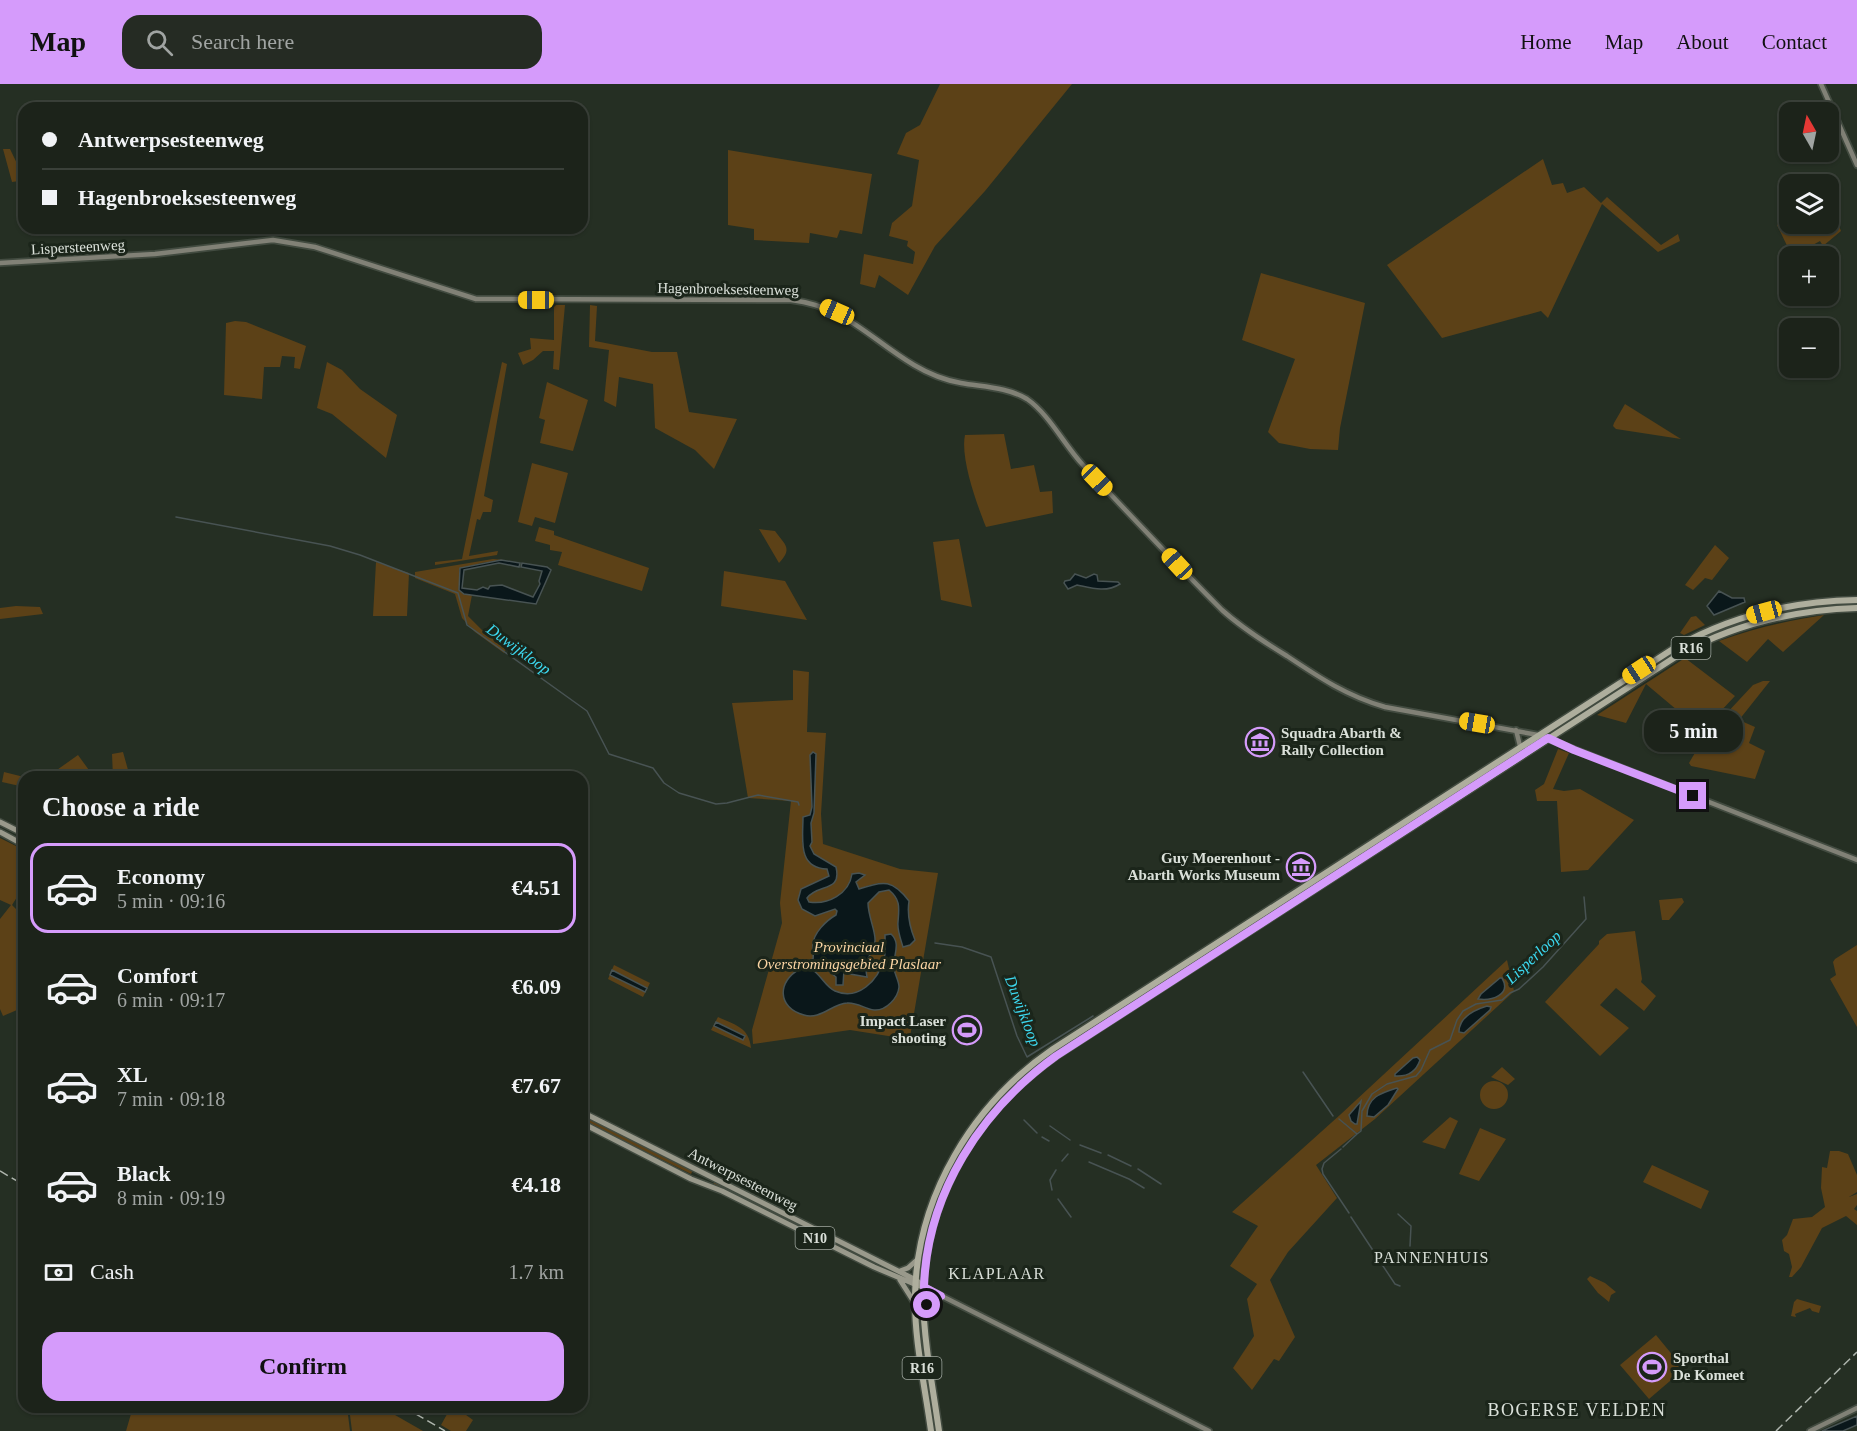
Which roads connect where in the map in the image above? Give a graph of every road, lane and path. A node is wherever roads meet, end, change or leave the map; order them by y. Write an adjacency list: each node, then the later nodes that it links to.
1 (1821, 84): 2 (street)
2 (1857, 165)
3 (301, 244): 4 (street, Lispersteenweg); 7 (street, Hagenbroeksesteenweg)
4 (0, 263)
5 (1857, 600): 9 (highway, R16)
6 (1857, 608): 8 (highway, R16)
7 (1516, 730): 9 (street, Hagenbroeksesteenweg); 12 (street)
8 (1561, 730): 10 (highway, R16); 11 (street)
9 (1538, 735): 10 (street, Hagenbroeksesteenweg); 12 (highway, R16)
10 (1548, 738): 11 (street, Hagenbroeksesteenweg); 28 (highway, R16)
11 (1562, 745): 17 (street, Hagenbroeksesteenweg)
12 (1520, 746): 24 (highway, R16)
13 (0, 822): 14 (main road)
14 (18, 831)
15 (0, 832): 16 (main road)
16 (18, 842)
17 (1857, 861)
18 (588, 1115): 20 (main road, Antwerpsesteenweg / N10)
19 (588, 1125): 21 (main road, Antwerpsesteenweg / N10)
20 (696, 1168): 21 (main road); 22 (main road, Antwerpsesteenweg / N10)
21 (691, 1179): 23 (main road, Antwerpsesteenweg / N10)
22 (781, 1212): 23 (main road); 25 (main road, Antwerpsesteenweg / N10)
23 (776, 1219): 26 (main road, Antwerpsesteenweg / N10)
24 (918, 1259): 25 (main road); 27 (highway, R16)
25 (900, 1272): 27 (main road, Antwerpsesteenweg / N10)
26 (898, 1279): 27 (main road, Antwerpsesteenweg / N10); 30 (main road)
27 (915, 1283): 28 (main road, Antwerpsesteenweg / N10); 30 (highway, R16)
28 (924, 1287): 29 (street, Antwerpsesteenweg); 31 (highway, R16)
29 (941, 1296): 31 (street); 35 (street, Antwerpsesteenweg)
30 (915, 1304): 33 (highway, R16)
31 (924, 1315): 34 (highway, R16)
32 (1857, 1408): 36 (street)
33 (931, 1431)
34 (939, 1431)
35 (1209, 1431)
36 (1810, 1431)

